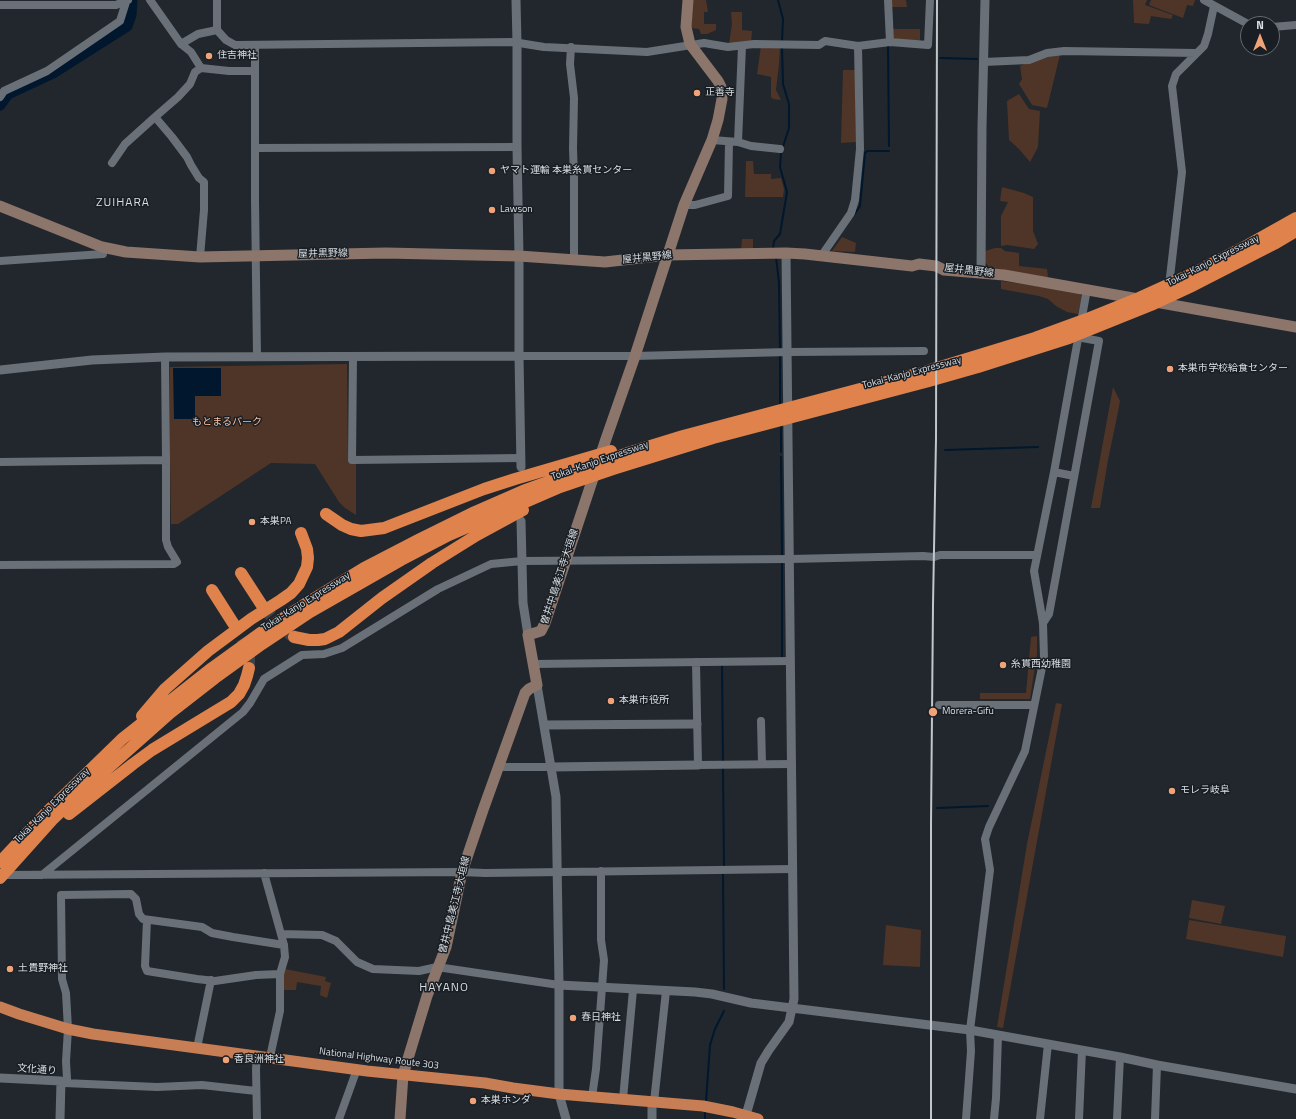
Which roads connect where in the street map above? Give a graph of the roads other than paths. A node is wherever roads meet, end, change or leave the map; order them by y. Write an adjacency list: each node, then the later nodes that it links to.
1 (150, 0): 18 (street)
2 (217, 0): 15 (street)
3 (516, 0): 17 (street)
4 (688, 0): 19 (main road)
5 (888, 0): 16 (street)
6 (930, 0): 16 (street)
7 (985, 0): 25 (street)
8 (1204, 0): 11 (street)
9 (127, 1): 10 (street); 28 (street)
10 (0, 5)
11 (1214, 6): 12 (street); 24 (street)
12 (1240, 20)
13 (1296, 26): 14 (street)
14 (1280, 27)
15 (217, 30): 18 (street); 20 (street)
16 (890, 42): 22 (street)
17 (517, 43): 20 (street); 23 (street); 33 (street)
18 (181, 44): 26 (street)
19 (690, 44): 21 (street); 23 (street); 30 (main road, 曽井中島美江寺大垣線)
20 (255, 45): 27 (street)
21 (742, 46): 22 (street); 32 (street)
22 (858, 46): 44 (street)
23 (571, 47): 48 (street)
24 (1196, 54): 25 (street); 52 (street)
25 (984, 62): 50 (street)
26 (201, 68): 27 (street); 29 (street)
27 (255, 71): 34 (street)
28 (1, 92)
29 (155, 117): 36 (street); 47 (street)
30 (712, 140): 31 (street); 37 (main road, 曽井中島美江寺大垣線)
31 (729, 142): 32 (street); 37 (street)
32 (738, 142): 35 (street)
33 (516, 147): 34 (street); 46 (street)
34 (255, 148): 45 (street)
35 (780, 149)
36 (112, 163)
37 (684, 205): 43 (main road, 曽井中島美江寺大垣線)
38 (0, 206): 41 (main road, 屋井黒野線)
39 (1296, 218): 66 (highway, Tokai-Kanjo Expressway)
40 (1296, 231): 69 (highway, Tokai-Kanjo Expressway)
41 (104, 247): 47 (main road, 屋井黒野線); 49 (street)
42 (786, 253): 43 (main road, 屋井黒野線); 44 (main road, 屋井黒野線); 56 (street)
43 (667, 255): 48 (main road, 屋井黒野線); 59 (main road, 曽井中島美江寺大垣線)
44 (822, 255): 50 (main road, 屋井黒野線)
45 (256, 256): 46 (main road, 屋井黒野線); 47 (main road, 屋井黒野線); 57 (street)
46 (519, 256): 48 (main road, 屋井黒野線); 58 (street)
47 (200, 257)
48 (574, 260)
49 (0, 261)
50 (981, 273): 51 (main road, 屋井黒野線)
51 (1087, 289): 52 (main road, 屋井黒野線); 54 (street)
52 (1168, 304): 53 (main road, 屋井黒野線)
53 (1296, 327)
54 (1077, 337): 67 (street); 68 (street)
55 (924, 351): 56 (street)
56 (788, 352): 59 (street); 74 (street)
57 (257, 356): 60 (street); 61 (street)
58 (519, 356): 59 (street); 61 (street); 65 (street)
59 (635, 356): 76 (main road, 曽井中島美江寺大垣線)
60 (165, 357): 62 (street); 63 (street)
61 (353, 357): 65 (street)
62 (0, 370)
63 (166, 460): 64 (street); 77 (street)
64 (0, 462)
65 (521, 463)
66 (583, 464): 70 (highway); 95 (highway, Tokai-Kanjo Expressway)
67 (1054, 472): 68 (street); 73 (street)
68 (1074, 476): 82 (street)
69 (577, 481): 84 (highway); 101 (highway, Tokai-Kanjo Expressway)
70 (326, 514)
71 (522, 521): 75 (street)
72 (301, 533): 95 (highway)
73 (1037, 555): 74 (street); 82 (street)
74 (790, 559): 76 (street); 85 (street)
75 (522, 561): 76 (street); 83 (street); 109 (street)
76 (566, 561): 83 (main road, 曽井中島美江寺大垣線)
77 (0, 565)
78 (241, 573): 80 (highway)
79 (212, 590): 81 (highway)
80 (263, 607)
81 (233, 623)
82 (1043, 623): 91 (street)
83 (528, 635): 87 (main road)
84 (294, 637)
85 (790, 661): 86 (street); 97 (street)
86 (696, 662): 87 (street); 93 (street)
87 (533, 664): 89 (main road)
88 (249, 668): 101 (highway)
89 (537, 685): 94 (street); 99 (main road, 曽井中島美江寺大垣線)
90 (939, 705): 91 (street)
91 (1034, 705): 124 (street)
92 (761, 721): 96 (street)
93 (697, 724): 94 (street); 98 (street)
94 (544, 725): 100 (street)
95 (122, 739): 102 (highway, Tokai-Kanjo Expressway)
96 (762, 764): 97 (street); 98 (street)
97 (792, 764): 103 (street)
98 (698, 765): 100 (street)
99 (499, 767): 100 (street); 106 (main road, 曽井中島美江寺大垣線)
100 (551, 767): 104 (street)
101 (28, 847): 102 (highway, Tokai-Kanjo Expressway)
102 (6, 861): 110 (highway, Tokai-Kanjo Expressway)
103 (793, 869): 105 (street); 122 (street)
104 (558, 871): 105 (street); 106 (street); 117 (street)
105 (601, 871): 118 (street)
106 (462, 872): 107 (street); 114 (main road, 曽井中島美江寺大垣線)
107 (264, 873): 109 (street); 112 (street)
108 (0, 875): 109 (street)
109 (42, 875)
110 (0, 878)
111 (147, 920): 113 (street); 116 (street); 123 (street)
112 (281, 934): 113 (street); 114 (street)
113 (284, 945): 115 (street)
114 (437, 967): 117 (street); 134 (main road, 曽井中島美江寺大垣線)
115 (280, 974): 116 (street); 131 (street)
116 (211, 980): 127 (street)
117 (559, 986): 118 (street); 138 (street)
118 (602, 988): 119 (street); 139 (street)
119 (633, 990): 120 (street); 140 (street)
120 (666, 991): 122 (street); 141 (street)
121 (0, 1007): 123 (highway, National Highway Route 303)
122 (792, 1008): 124 (street); 142 (street)
123 (68, 1029): 127 (highway, National Highway Route 303); 137 (street)
124 (970, 1030): 125 (street); 150 (street)
125 (998, 1035): 126 (street); 151 (street)
126 (1048, 1044): 128 (street); 152 (street)
127 (197, 1048): 129 (highway, National Highway Route 303)
128 (1082, 1050): 130 (street); 153 (street)
129 (257, 1056): 131 (highway, National Highway Route 303); 137 (street)
130 (1120, 1056): 132 (street); 154 (street)
131 (270, 1057): 133 (highway, National Highway Route 303)
132 (1157, 1065): 136 (street); 155 (street)
133 (357, 1069): 134 (highway, National Highway Route 303); 145 (street)
134 (403, 1075): 138 (highway, National Highway Route 303); 146 (main road, 曽井中島美江寺大垣線)
135 (0, 1078): 143 (street, 文化通り)
136 (1296, 1089)
137 (256, 1091): 144 (street)
138 (558, 1094): 139 (highway, National Highway Route 303); 147 (street)
139 (592, 1097): 140 (highway, National Highway Route 303)
140 (623, 1099): 141 (highway, National Highway Route 303)
141 (653, 1102): 142 (highway, National Highway Route 303); 148 (street)
142 (746, 1115): 149 (highway, National Highway Route 303)
143 (60, 1119)
144 (257, 1119)
145 (339, 1119)
146 (400, 1119)
147 (566, 1119)
148 (652, 1119)
149 (758, 1119)
150 (966, 1119)
151 (994, 1119)
152 (1040, 1119)
153 (1079, 1119)
154 (1118, 1119)
155 (1155, 1119)

